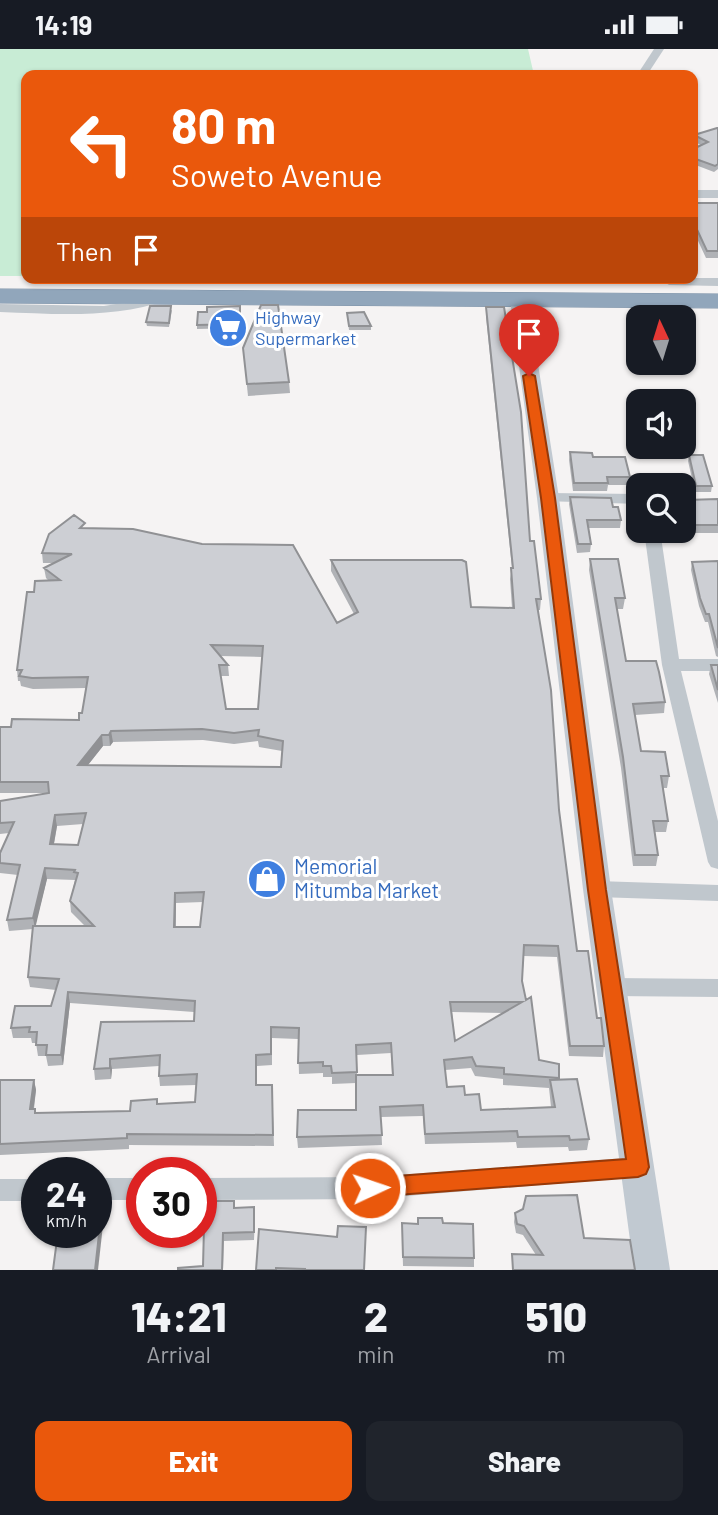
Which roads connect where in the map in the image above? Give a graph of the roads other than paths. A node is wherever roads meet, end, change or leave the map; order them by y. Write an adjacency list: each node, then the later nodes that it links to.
1 (659, 49): 2 (street)
2 (645, 70)
3 (698, 194): 4 (street)
4 (718, 194)
5 (698, 281): 6 (street)
6 (718, 282)
7 (666, 284): 11 (street)
8 (0, 296): 9 (highway)
9 (163, 297): 10 (highway); 13 (street)
10 (519, 300): 11 (highway); 14 (street)
11 (652, 301): 12 (highway)
12 (718, 302)
13 (0, 308)
14 (548, 498): 15 (street); 20 (street)
15 (626, 499)
16 (654, 543): 17 (street)
17 (671, 665): 18 (street); 19 (street)
18 (718, 665)
19 (718, 862)
20 (597, 890): 21 (street); 22 (street)
21 (718, 893)
22 (612, 987): 23 (street); 24 (street)
23 (718, 988)
24 (638, 1167): 26 (street); 28 (street)
25 (21, 1189): 27 (street)
26 (217, 1189)
27 (0, 1190)
28 (652, 1270)

